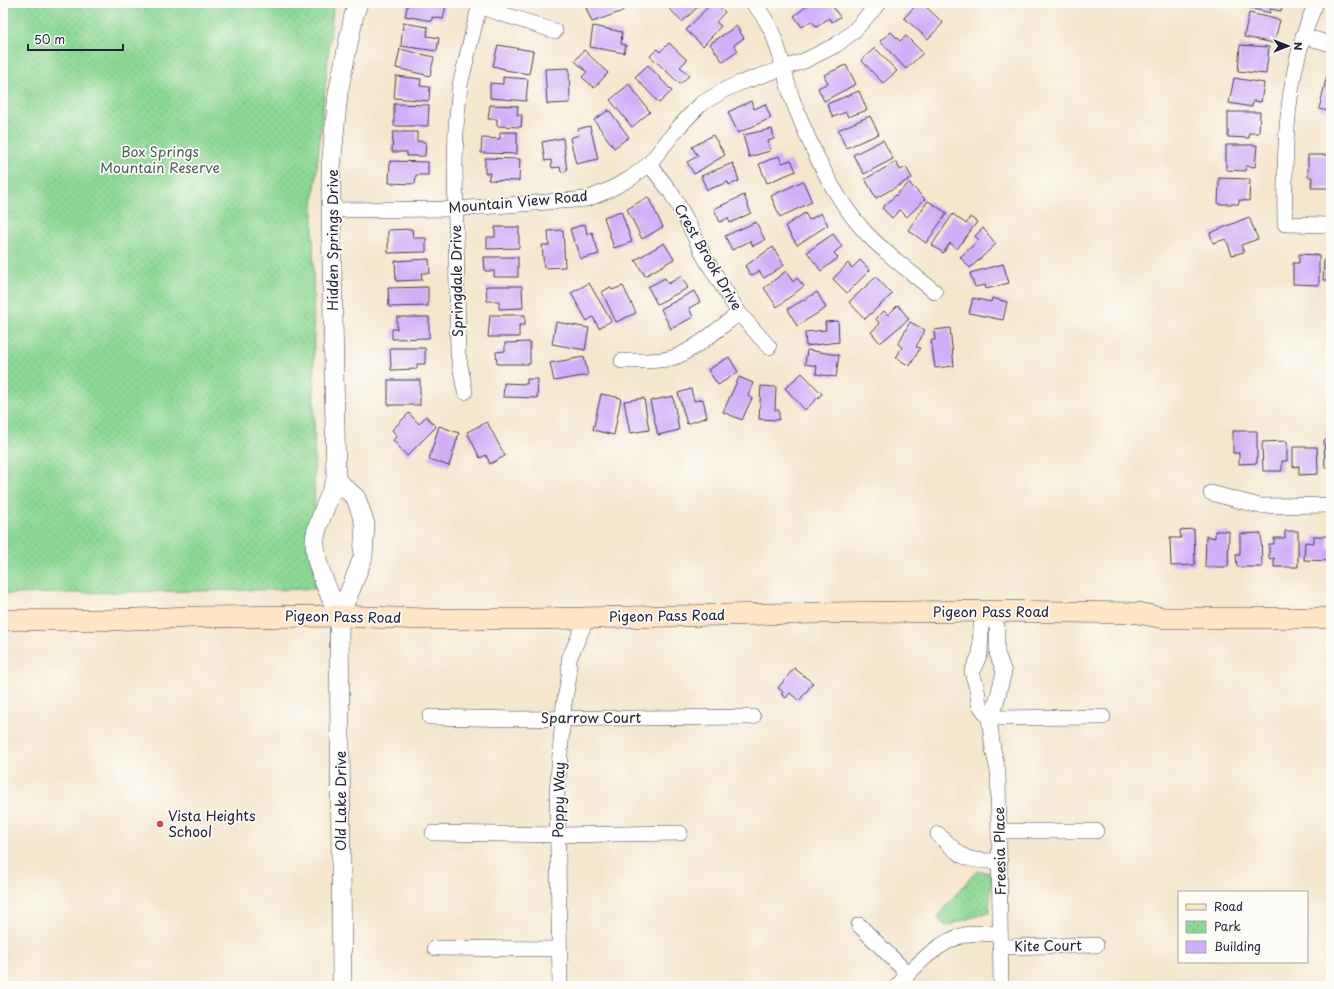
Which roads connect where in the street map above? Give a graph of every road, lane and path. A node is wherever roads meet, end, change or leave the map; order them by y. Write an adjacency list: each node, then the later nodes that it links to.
1 (358, 3): 12 (street, Hidden Springs Drive)
2 (753, 3): 9 (street)
3 (879, 3): 9 (street, Mountain View Road)
4 (1316, 3): 7 (street)
5 (479, 5): 6 (street); 11 (street, Springdale Drive)
6 (555, 31)
7 (1303, 36): 8 (street); 13 (street)
8 (1331, 44)
9 (783, 69): 10 (street, Mountain View Road); 14 (street)
10 (649, 164): 11 (street, Mountain View Road); 15 (street, Crest Brook Drive)
11 (456, 209): 12 (street, Mountain View Road); 18 (street, Springdale Drive)
12 (331, 210): 19 (street, Hidden Springs Drive)
13 (1331, 225)
14 (935, 292)
15 (739, 313): 16 (street, Crest Brook Drive); 17 (street)
16 (768, 347)
17 (622, 361)
18 (465, 392)
19 (336, 480): 23 (street, Hidden Springs Drive); 23 (street)
20 (1211, 493): 21 (street)
21 (1331, 505)
22 (991, 611): 24 (main road, Pigeon Pass Road); 25 (main road, Pigeon Pass Road); 31 (street); 31 (street)
23 (339, 616): 24 (main road, Pigeon Pass Road); 26 (main road, Pigeon Pass Road); 45 (street, Old Lake Drive)
24 (587, 618): 30 (street, Poppy Way)
25 (1331, 618)
26 (3, 620)
27 (430, 717): 30 (street, Sparrow Court)
28 (753, 717): 30 (street, Sparrow Court)
29 (1103, 717): 31 (street)
30 (563, 718): 37 (street, Poppy Way)
31 (989, 718): 32 (street, Freesia Place)
32 (999, 831): 33 (street); 38 (street, Freesia Place)
33 (1096, 831)
34 (433, 832): 37 (street)
35 (680, 832): 37 (street)
36 (938, 834): 38 (street)
37 (558, 835): 43 (street, Poppy Way)
38 (1000, 861): 40 (street, Freesia Place)
39 (859, 925): 44 (street)
40 (1001, 941): 41 (street, Kite Court); 44 (street, Kite Court); 48 (street, Freesia Place)
41 (1096, 945)
42 (435, 948): 43 (street)
43 (559, 949): 46 (street, Poppy Way)
44 (908, 974): 47 (street, Kite Court)
45 (342, 986)
46 (560, 986)
47 (897, 986)
48 (1001, 986)

